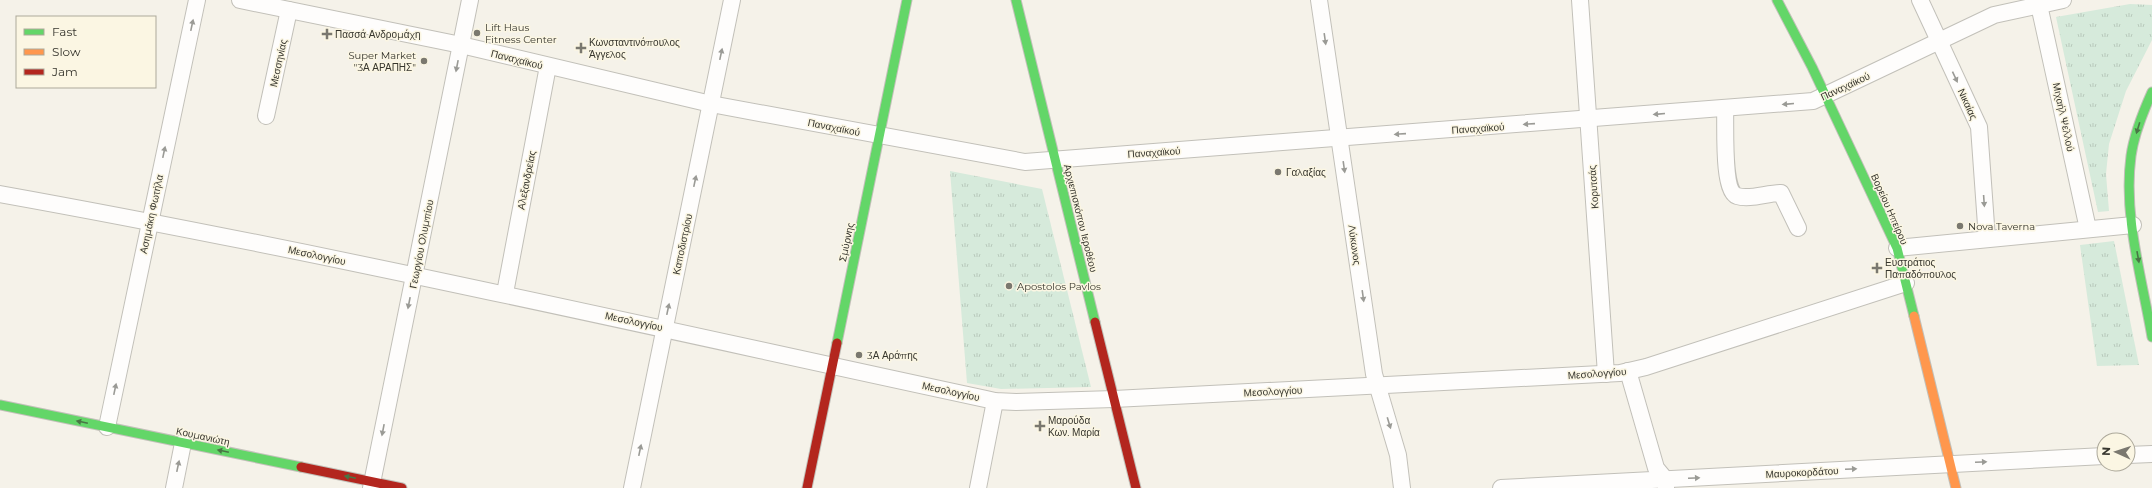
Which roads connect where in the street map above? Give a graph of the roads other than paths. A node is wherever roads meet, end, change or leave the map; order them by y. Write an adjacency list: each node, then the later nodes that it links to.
1 (197, 0): 27 (street, Ασημάκη Φωτήλα, one-way to 1)
2 (240, 0): 13 (street, Παναχαϊκού)
3 (470, 0): 15 (street, Γεωργίου Ολυμπίου)
4 (732, 0): 19 (street, Καποδιστρίου, one-way to 4)
5 (907, 0): 23 (main road, Σμύρνης)
6 (1016, 0): 25 (main road, Αρχιεπισκόπου Ιεροθέου)
7 (1319, 0): 24 (street, Λύκωνος, one-way to 24)
8 (1580, 0): 22 (street, Κορυτσάς)
9 (1777, 0): 18 (main road, Βορείου Ηπείρου)
10 (1920, 0): 14 (street, Νικαίας)
11 (2063, 0): 12 (street, Παναχαϊκού)
12 (2039, 5): 14 (street, Παναχαϊκού); 30 (street, Μιχαήλ Ψελλού)
13 (289, 10): 15 (street, Παναχαϊκού); 21 (street, Μεσσηνίας)
14 (1939, 41): 18 (street, Παναχαϊκού); 31 (street, Νικαίας, one-way to 31)
15 (461, 45): 16 (street, Παναχαϊκού); 33 (street, Γεωργίου Ολυμπίου, one-way to 33)
16 (548, 66): 19 (street, Παναχαϊκού); 35 (street, Αλεξανδρείας)
17 (2152, 92): 28 (main road, one-way to 28)
18 (1826, 96): 20 (street, Παναχαϊκού, one-way to 20); 32 (main road, Βορείου Ηπείρου)
19 (711, 104): 23 (street, Παναχαϊκού); 36 (street, Καποδιστρίου, one-way to 19)
20 (1725, 109): 22 (street, Παναχαϊκού, one-way to 22); 29 (street)
21 (266, 116)
22 (1588, 120): 24 (street, Παναχαϊκού, one-way to 24); 40 (street, Κορυτσάς)
23 (879, 135): 25 (street, Παναχαϊκού); 38 (main road, Σμύρνης)
24 (1340, 138): 25 (street, Παναχαϊκού); 41 (street, Λύκωνος, one-way to 41)
25 (1055, 160): 42 (main road, Αρχιεπισκόπου Ιεροθέου)
26 (0, 194): 27 (street, Μεσολογγίου)
27 (150, 220): 33 (street, Μεσολογγίου); 45 (street, Ασημάκη Φωτήλα, one-way to 27)
28 (2133, 225): 30 (street); 37 (main road, one-way to 37)
29 (1798, 228)
30 (2088, 229): 31 (street)
31 (1987, 239): 32 (street)
32 (1897, 248): 34 (main road, Βορείου Ηπείρου)
33 (415, 275): 35 (street, Μεσολογγίου); 52 (street, Γεωργίου Ολυμπίου, one-way to 52)
34 (1906, 283): 39 (street, Μεσολογγίου); 50 (main road, Βορείου Ηπείρου)
35 (505, 293): 36 (street, Μεσολογγίου)
36 (664, 328): 38 (street, Μεσολογγίου); 55 (street, Καποδιστρίου, one-way to 36)
37 (2152, 337)
38 (832, 366): 43 (street, Μεσολογγίου); 56 (main road, Σμύρνης)
39 (1628, 371): 40 (street, Μεσολογγίου); 51 (street)
40 (1606, 374): 41 (street, Μεσολογγίου)
41 (1377, 386): 42 (street, Μεσολογγίου); 59 (street, Λύκωνος, one-way to 59)
42 (1114, 399): 43 (street, Μεσολογγίου); 58 (main road, Αρχιεπισκόπου Ιεροθέου)
43 (995, 401): 57 (street)
44 (0, 405): 45 (main road, Κουμανιώτη, one-way to 44)
45 (107, 427): 46 (main road, Κουμανιώτη)
46 (183, 443): 52 (main road, Κουμανιώτη, one-way to 46); 53 (street, one-way to 46)
47 (2152, 454): 48 (street)
48 (2136, 455)
49 (2096, 456): 50 (street, Μαυροκορδάτου, one-way to 49)
50 (1951, 463): 51 (street, Μαυροκορδάτου, one-way to 50); 61 (main road, Βορείου Ηπείρου)
51 (1666, 484): 60 (street, Μαυροκορδάτου)
52 (372, 485): 54 (main road, Κουμανιώτη)
53 (174, 488)
54 (402, 488)
55 (632, 488)
56 (807, 488)
57 (978, 488)
58 (1136, 488)
59 (1402, 488)
60 (1501, 488)
61 (1956, 488)

